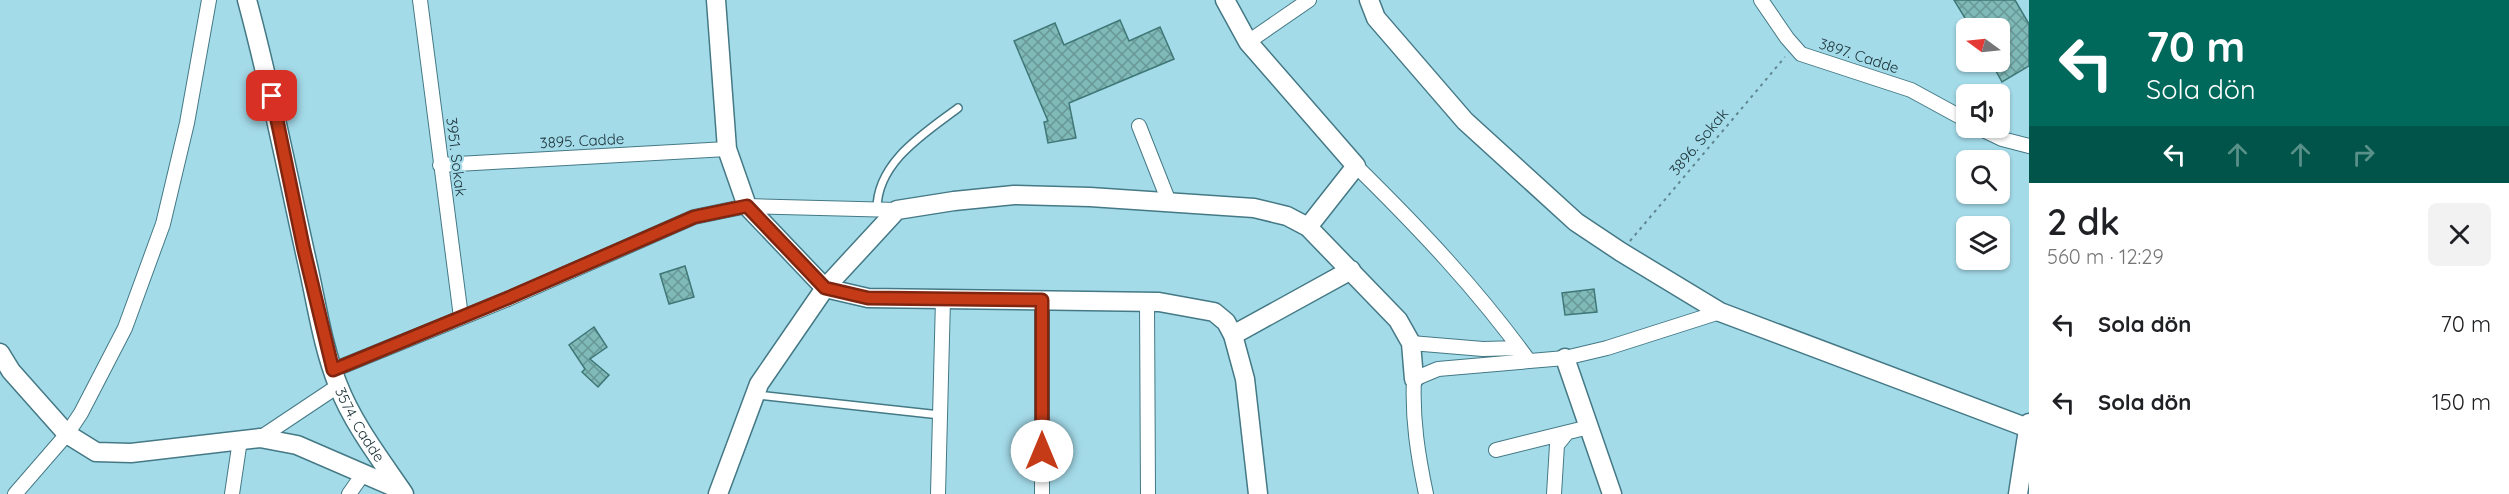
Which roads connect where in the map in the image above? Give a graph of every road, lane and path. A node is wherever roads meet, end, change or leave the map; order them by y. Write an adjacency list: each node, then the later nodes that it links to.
1 (209, 0): 44 (street)
2 (247, 0): 38 (street, 3574. Cadde)
3 (420, 0): 17 (street, 3951. Sokak)
4 (716, 0): 16 (street)
5 (1226, 0): 9 (street)
6 (1309, 0): 9 (street)
7 (1369, 0): 24 (street)
8 (1761, 0): 10 (street, 3897. Cadde)
9 (1248, 42): 18 (street)
10 (1794, 47): 12 (street, 3897. Cadde); 24 (path, 3896. Sokak)
11 (958, 108): 21 (lane)
12 (1956, 115)
13 (1139, 126): 19 (street)
14 (2000, 138): 15 (street)
15 (2029, 146)
16 (727, 150): 17 (street, 3895. Cadde); 20 (street)
17 (440, 165): 31 (street, 3951. Sokak)
18 (1356, 166): 23 (street); 34 (street)
19 (1169, 202): 22 (street); 23 (street)
20 (747, 206): 21 (street); 26 (street); 31 (street)
21 (877, 210): 22 (street)
22 (897, 210): 26 (street)
23 (1308, 227): 25 (street)
24 (1621, 252): 30 (street)
25 (1351, 270): 32 (street); 33 (street)
26 (825, 288): 27 (street); 40 (street)
27 (943, 299): 28 (street); 41 (street)
28 (1042, 300): 29 (street); 56 (street)
29 (1147, 302): 32 (street); 57 (street)
30 (1720, 312): 36 (street); 42 (street)
31 (461, 317): 38 (street)
32 (1233, 335): 58 (street)
33 (1411, 343): 34 (street); 39 (street)
34 (1520, 348): 37 (street)
35 (0, 353): 44 (street)
36 (1565, 358): 37 (street); 43 (street)
37 (1529, 361): 39 (street)
38 (335, 378): 46 (street); 50 (street, 3574. Cadde)
39 (1414, 379): 59 (street)
40 (755, 394): 41 (lane); 54 (street)
41 (940, 415): 55 (street)
42 (2029, 425): 62 (street)
43 (1588, 428): 45 (street); 61 (street)
44 (68, 434): 47 (street); 51 (street)
45 (1566, 434): 48 (street); 60 (street)
46 (260, 438): 47 (street); 49 (street)
47 (240, 440): 52 (street)
48 (1496, 450)
49 (363, 474): 50 (street); 53 (street)
50 (403, 492)
51 (15, 494)
52 (231, 494)
53 (349, 494)
54 (718, 494)
55 (938, 494)
56 (1042, 494)
57 (1148, 494)
58 (1258, 494)
59 (1426, 494)
60 (1554, 494)
61 (1612, 494)
62 (2018, 494)

